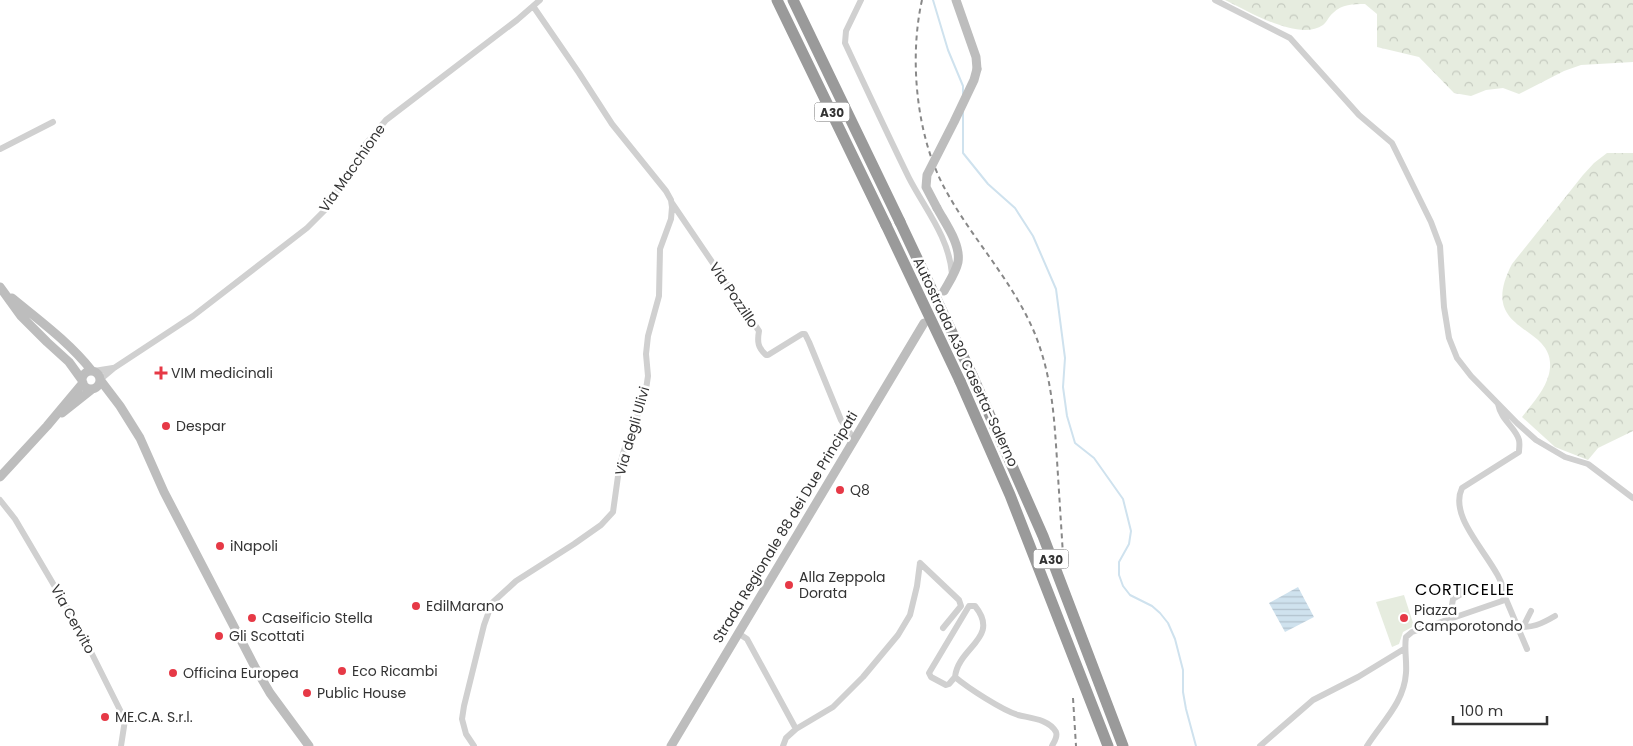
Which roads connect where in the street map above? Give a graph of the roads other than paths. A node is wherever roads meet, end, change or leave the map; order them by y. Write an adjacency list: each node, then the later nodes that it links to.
1 (540, 0): 7 (street, Via Macchione)
2 (777, 0): 43 (highway, Autostrada A30 Caserta-Salerno / A30, bridge)
3 (793, 0): 44 (highway, Autostrada A30 Caserta-Salerno / A30, bridge)
4 (861, 0): 11 (street)
5 (956, 0): 11 (street, bridge)
6 (1215, 0): 18 (street)
7 (533, 6): 10 (street); 15 (street, Via Macchione)
8 (53, 122): 9 (street)
9 (0, 149)
10 (672, 202): 21 (street, Via Pozzillo); 39 (street, Via degli Ulivi)
11 (952, 276): 13 (street)
12 (1, 288): 15 (street); 16 (street)
13 (944, 291)
14 (924, 323): 21 (street, Strada Regionale 88 dei Due Principati)
15 (97, 376): 16 (street); 17 (street); 19 (street)
16 (82, 381): 17 (street); 20 (street)
17 (93, 389): 19 (street); 20 (street)
18 (1497, 403): 23 (street); 26 (street)
19 (120, 406): 38 (street)
20 (47, 426): 22 (street)
21 (854, 439): 32 (street, Strada Regionale 88 dei Due Principati)
22 (0, 477)
23 (1633, 498)
24 (0, 500): 37 (street, Via Cervito)
25 (1459, 585): 29 (street)
26 (1504, 597): 29 (street); 30 (street)
27 (1531, 611): 30 (street)
28 (1555, 616): 30 (street)
29 (1450, 618): 33 (street)
30 (1520, 626): 34 (street)
31 (943, 628): 36 (street)
32 (738, 633): 36 (street); 40 (street, Strada Regionale 88 dei Due Principati)
33 (1404, 648): 45 (street); 46 (street)
34 (1527, 649)
35 (955, 677): 35 (street); 42 (street)
36 (796, 729): 41 (street)
37 (121, 746)
38 (309, 746)
39 (474, 746)
40 (671, 746)
41 (783, 746)
42 (1052, 746)
43 (1108, 746)
44 (1123, 746)
45 (1260, 746)
46 (1367, 746)

